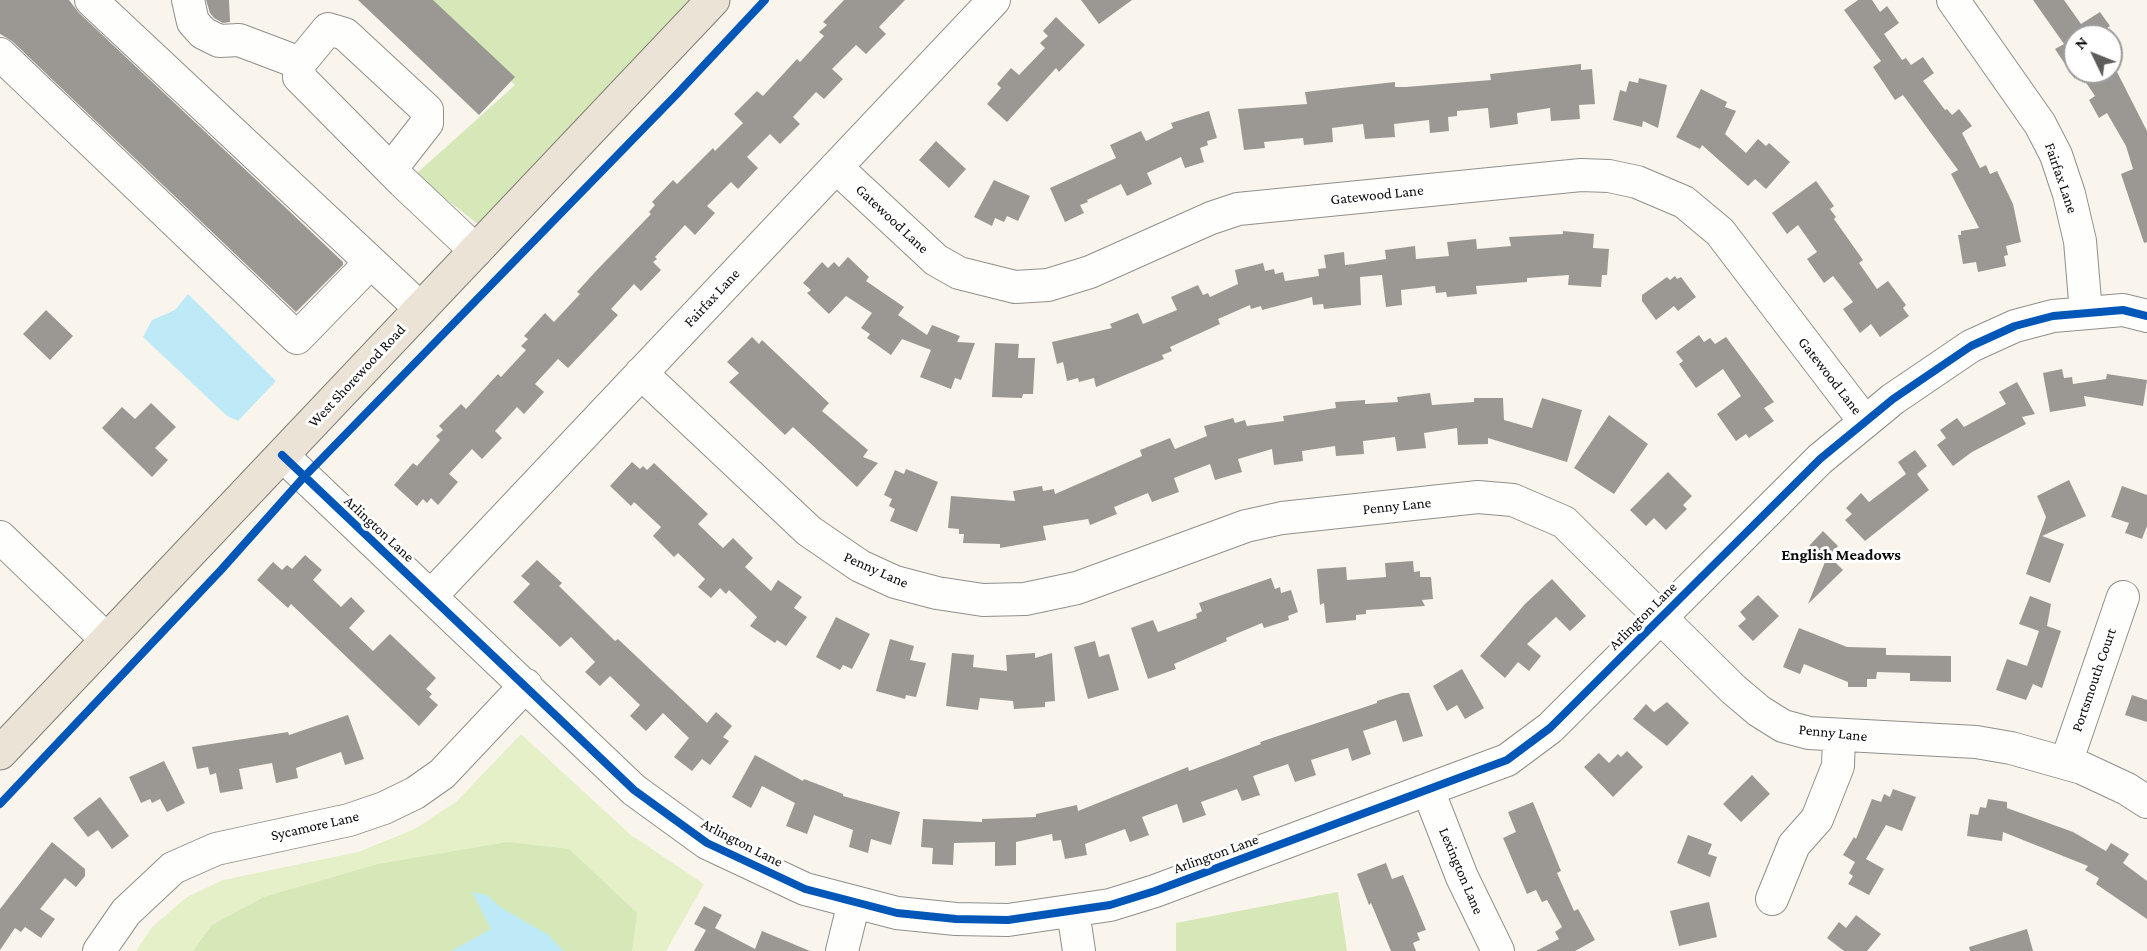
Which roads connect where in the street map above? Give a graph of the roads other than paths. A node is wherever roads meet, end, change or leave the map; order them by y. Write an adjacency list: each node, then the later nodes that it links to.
1 (91, 0): 11 (street)
2 (188, 0): 7 (street)
3 (713, 0): 10 (main road, West Shorewood Road)
4 (994, 0): 8 (street, Fairfax Lane)
5 (1953, 0): 13 (street, Fairfax Lane)
6 (0, 54): 11 (street)
7 (300, 63): 9 (street); 9 (street)
8 (836, 167): 15 (street, Fairfax Lane); 16 (street, Gatewood Lane)
9 (391, 169): 10 (street)
10 (476, 251): 12 (main road, West Shorewood Road)
11 (370, 263): 12 (street)
12 (421, 309): 17 (main road, West Shorewood Road)
13 (2086, 314): 14 (street, Arlington Lane); 16 (street, Arlington Lane)
14 (2147, 316)
15 (641, 373): 19 (street, Fairfax Lane); 21 (street, Penny Lane)
16 (1866, 422): 21 (street, Arlington Lane)
17 (282, 455): 19 (street, Arlington Lane); 22 (main road, West Shorewood Road)
18 (0, 537): 22 (street)
19 (430, 596): 23 (street, Arlington Lane)
20 (2123, 597): 26 (street, Portsmouth Court)
21 (1662, 617): 24 (street, Penny Lane); 27 (street, Arlington Lane)
22 (106, 640): 25 (main road, West Shorewood Road)
23 (526, 686): 30 (street, Arlington Lane); 32 (street, Sycamore Lane)
24 (1839, 735): 26 (street, Penny Lane); 29 (street)
25 (0, 753)
26 (2066, 763): 28 (street, Penny Lane)
27 (1428, 790): 31 (street, Arlington Lane); 35 (street, Lexington Lane)
28 (2147, 802)
29 (1772, 899)
30 (854, 902): 31 (street, Arlington Lane); 33 (street)
31 (1073, 911): 34 (street)
32 (99, 951)
33 (842, 951)
34 (1080, 951)
35 (1498, 951)

